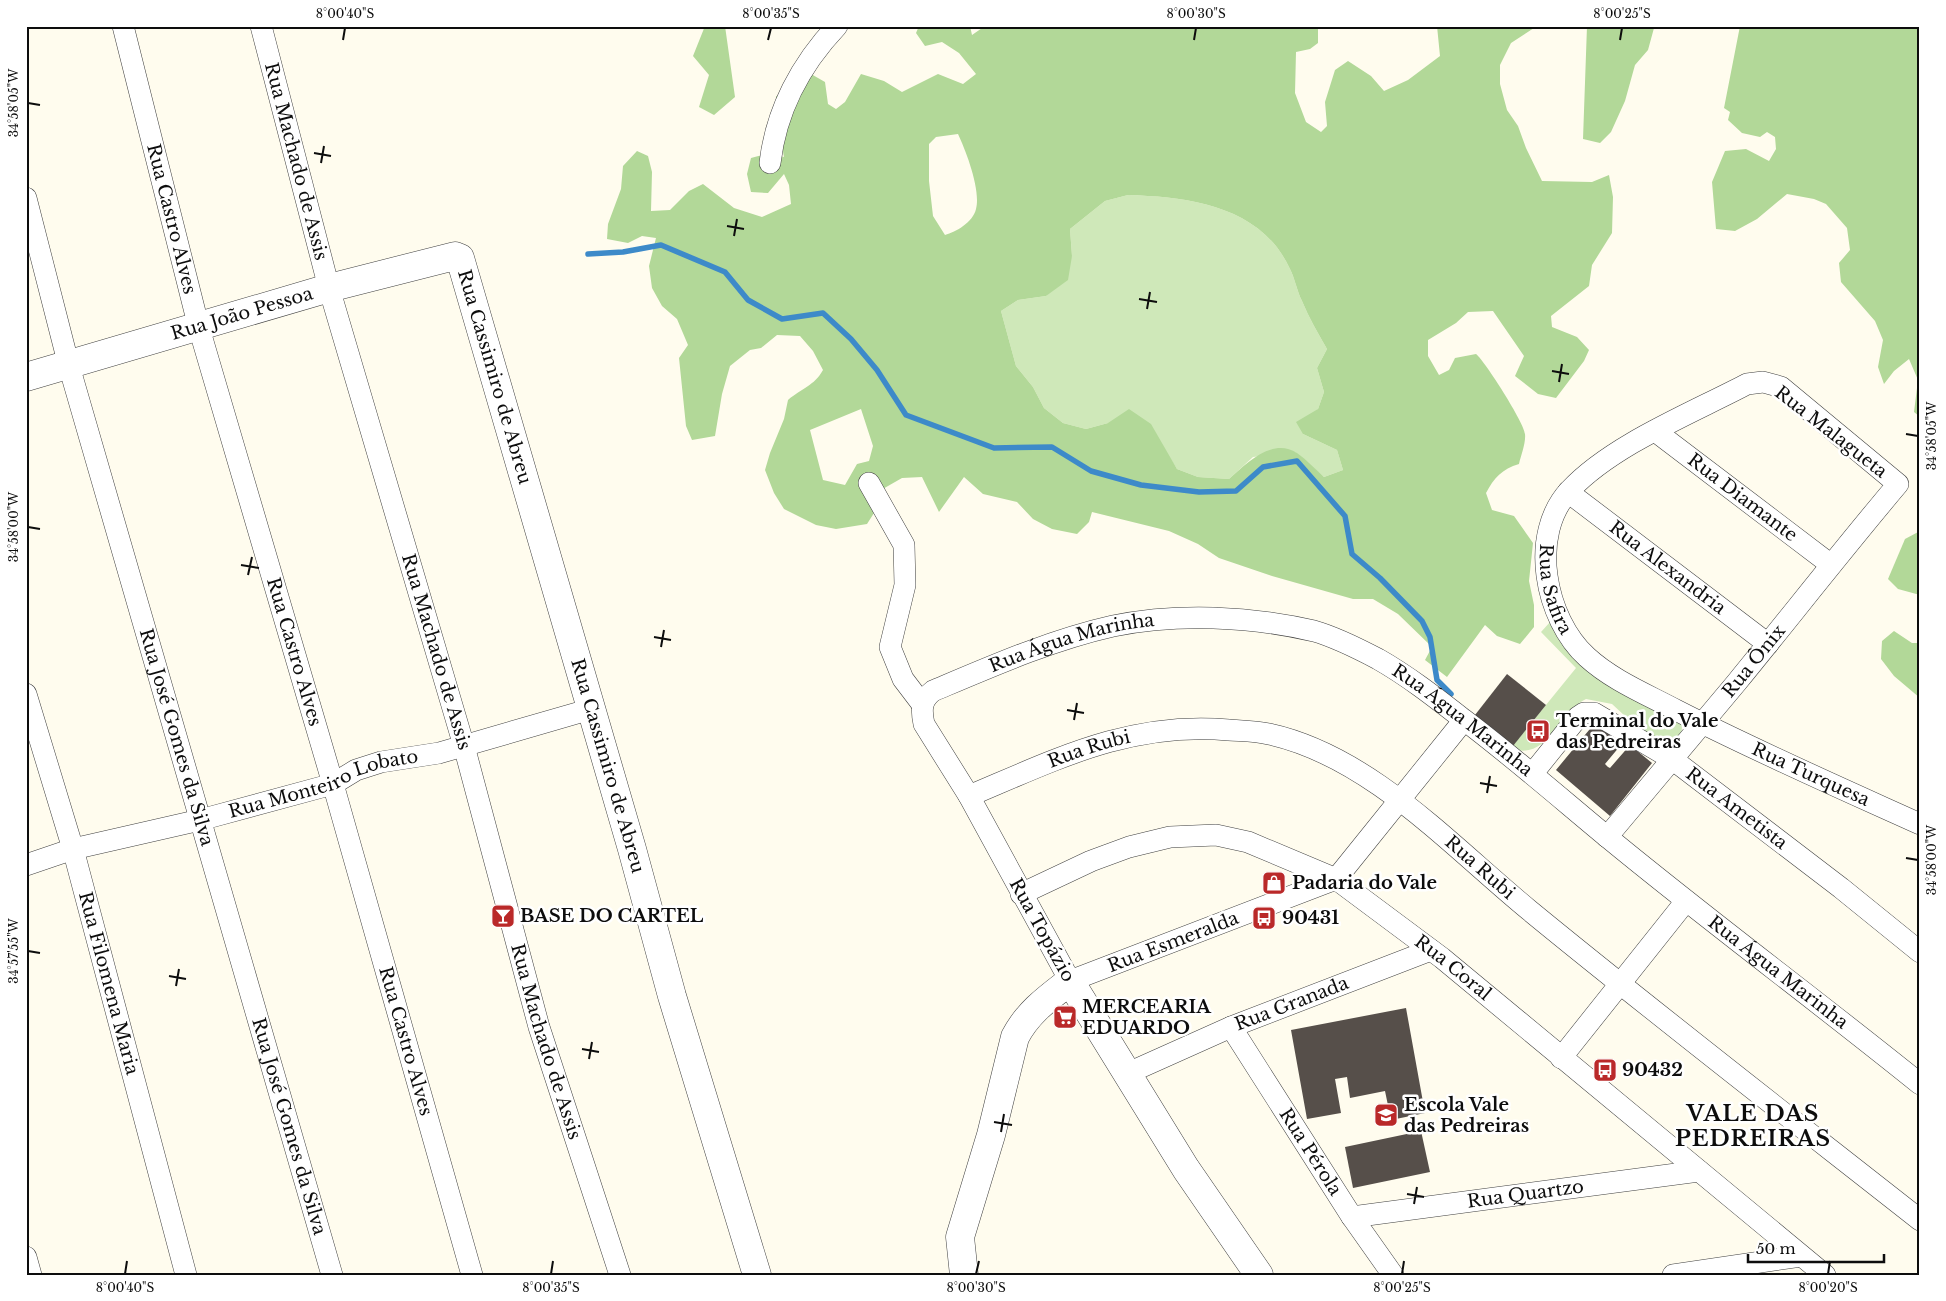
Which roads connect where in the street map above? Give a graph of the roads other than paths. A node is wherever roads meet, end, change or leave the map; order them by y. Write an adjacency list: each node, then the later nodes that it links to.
1 (123, 26): 8 (street, Rua Castro Alves)
2 (261, 26): 7 (street, Rua Machado de Assis)
3 (837, 26): 4 (street)
4 (770, 163)
5 (26, 198): 9 (street, Rua José Gomes da Silva)
6 (459, 257): 7 (street, Rua João Pessoa); 20 (street, Rua Cassimiro de Abreu)
7 (329, 288): 8 (street, Rua João Pessoa); 23 (street, Rua Machado de Assis)
8 (199, 328): 9 (street, Rua João Pessoa); 26 (street, Rua Castro Alves)
9 (69, 366): 10 (street, Rua João Pessoa); 29 (street, Rua José Gomes da Silva)
10 (26, 378)
11 (1763, 382): 12 (street, Rua Safira); 14 (street, Rua Malagueta)
12 (1656, 431): 15 (street, Rua Safira); 16 (street, Rua Diamante)
13 (869, 483): 19 (street)
14 (1898, 484): 16 (street, Rua Ônix)
15 (1568, 492): 17 (street, Rua Alexandria); 22 (street, Rua Safira)
16 (1830, 564): 17 (street, Rua Ônix)
17 (1768, 644): 22 (street, Rua Ônix)
18 (26, 694): 32 (street, Rua Filomena Maria)
19 (922, 704): 21 (street, Rua Água Marinha); 27 (street, Rua Topázio)
20 (591, 708): 23 (street, Rua Monteiro Lobato); 55 (street, Rua Cassimiro de Abreu)
21 (1464, 720): 25 (street, Rua Água Marinha); 28 (street)
22 (1701, 723): 24 (street, Rua Ônix); 30 (street, Rua Turquesa)
23 (464, 746): 26 (street, Rua Monteiro Lobato); 54 (street, Rua Machado de Assis)
24 (1672, 759): 25 (street, Rua Ametista); 31 (street, Rua Ônix); 38 (street, Rua Ametista)
25 (1533, 773): 31 (street, Rua Água Marinha)
26 (333, 784): 29 (street, Rua Monteiro Lobato); 53 (street, Rua Castro Alves)
27 (969, 796): 28 (street, Rua Rubi); 35 (street, Rua Topázio)
28 (1398, 800): 34 (street); 40 (street, Rua Rubi)
29 (200, 820): 32 (street, Rua Monteiro Lobato); 52 (street, Rua José Gomes da Silva)
30 (1920, 824)
31 (1607, 837): 36 (street, Rua Água Marinha)
32 (73, 849): 33 (street, Rua Monteiro Lobato); 51 (street, Rua Filomena Maria)
33 (26, 865)
34 (1336, 879): 35 (street, Rua Coral); 37 (street, Rua Coral); 39 (street, Rua Esmeralda)
35 (1021, 894): 39 (street, Rua Topázio)
36 (1686, 901): 40 (street); 44 (street, Rua Água Marinha)
37 (1431, 950): 41 (street, Rua Granada); 42 (street, Rua Coral)
38 (1920, 952)
39 (1070, 981): 43 (street, Rua Topázio); 56 (street)
40 (1621, 984): 42 (street); 47 (street, Rua Rubi)
41 (1231, 1027): 43 (street, Rua Granada); 46 (street, Rua Pérola)
42 (1561, 1058): 45 (street, Rua Coral)
43 (1126, 1074): 57 (street, Rua Topázio)
44 (1920, 1084)
45 (1699, 1170): 46 (street, Rua Quartzo); 48 (street, Rua Coral)
46 (1352, 1217): 58 (street, Rua Pérola)
47 (1920, 1220)
48 (1800, 1256): 59 (street); 60 (street, Rua Coral)
49 (26, 1257): 50 (street)
50 (31, 1275)
51 (186, 1275)
52 (332, 1275)
53 (472, 1275)
54 (620, 1275)
55 (757, 1275)
56 (964, 1275)
57 (1259, 1275)
58 (1393, 1275)
59 (1673, 1275)
60 (1825, 1275)

